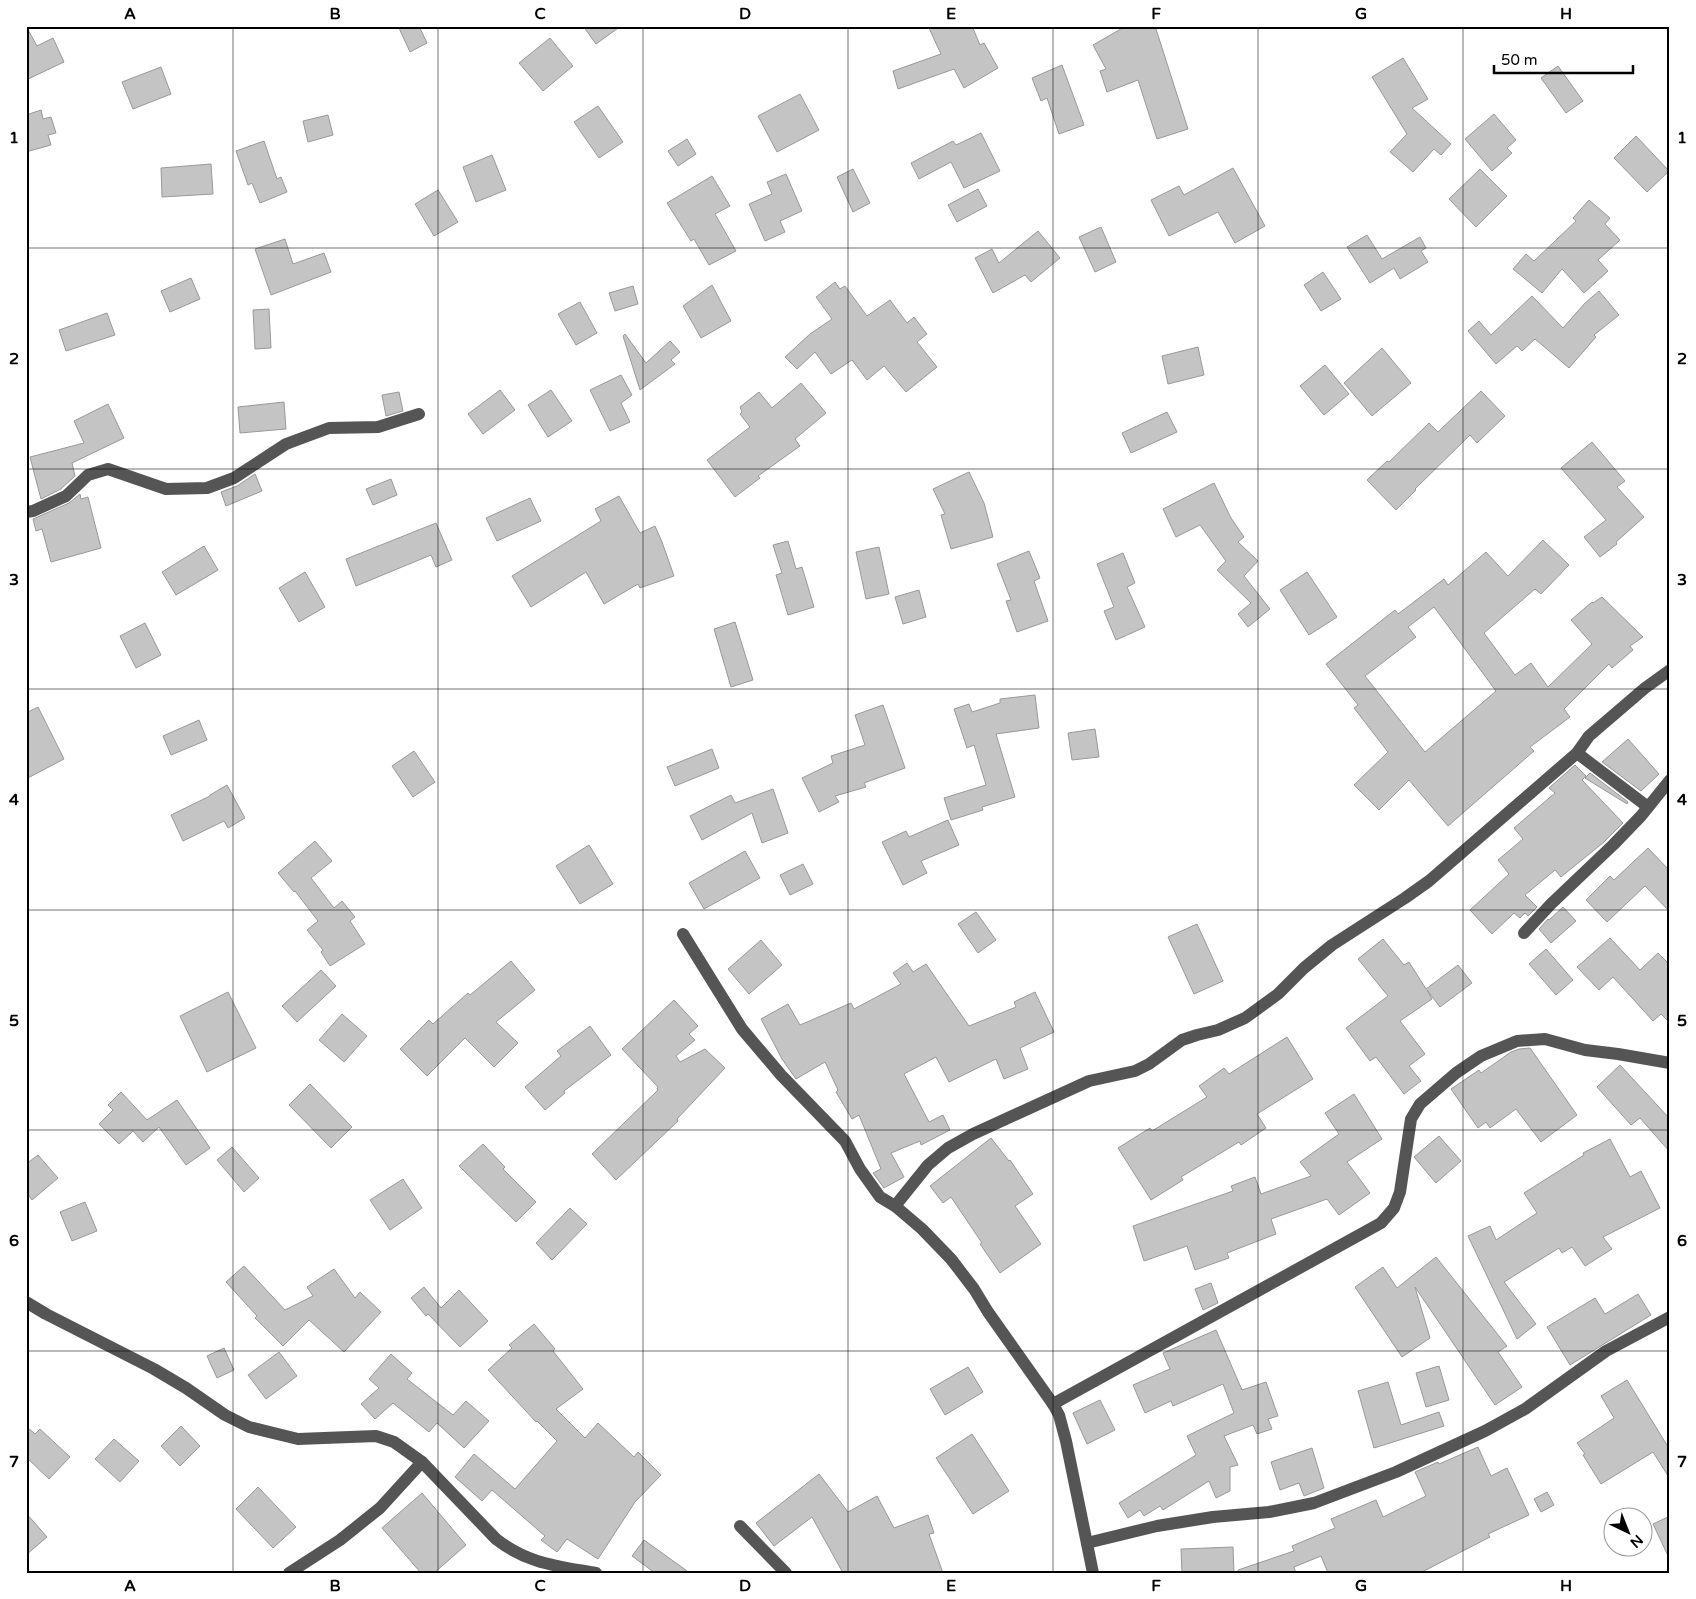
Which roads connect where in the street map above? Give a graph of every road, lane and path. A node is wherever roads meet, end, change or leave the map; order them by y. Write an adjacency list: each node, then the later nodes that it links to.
1 (419, 414): 2 (street)
2 (26, 512)
3 (1670, 670): 4 (street)
4 (1577, 753): 6 (street); 10 (street)
5 (1670, 780): 6 (street)
6 (1648, 807): 7 (street)
7 (1524, 933)
8 (683, 934): 10 (street)
9 (1670, 1063): 13 (street)
10 (894, 1206): 13 (street)
11 (26, 1302): 14 (street)
12 (1670, 1317): 16 (street)
13 (1053, 1404): 16 (street)
14 (422, 1462): 17 (street); 18 (street)
15 (740, 1526): 19 (street)
16 (1087, 1543): 20 (street)
17 (289, 1573)
18 (596, 1573)
19 (786, 1573)
20 (1092, 1573)

